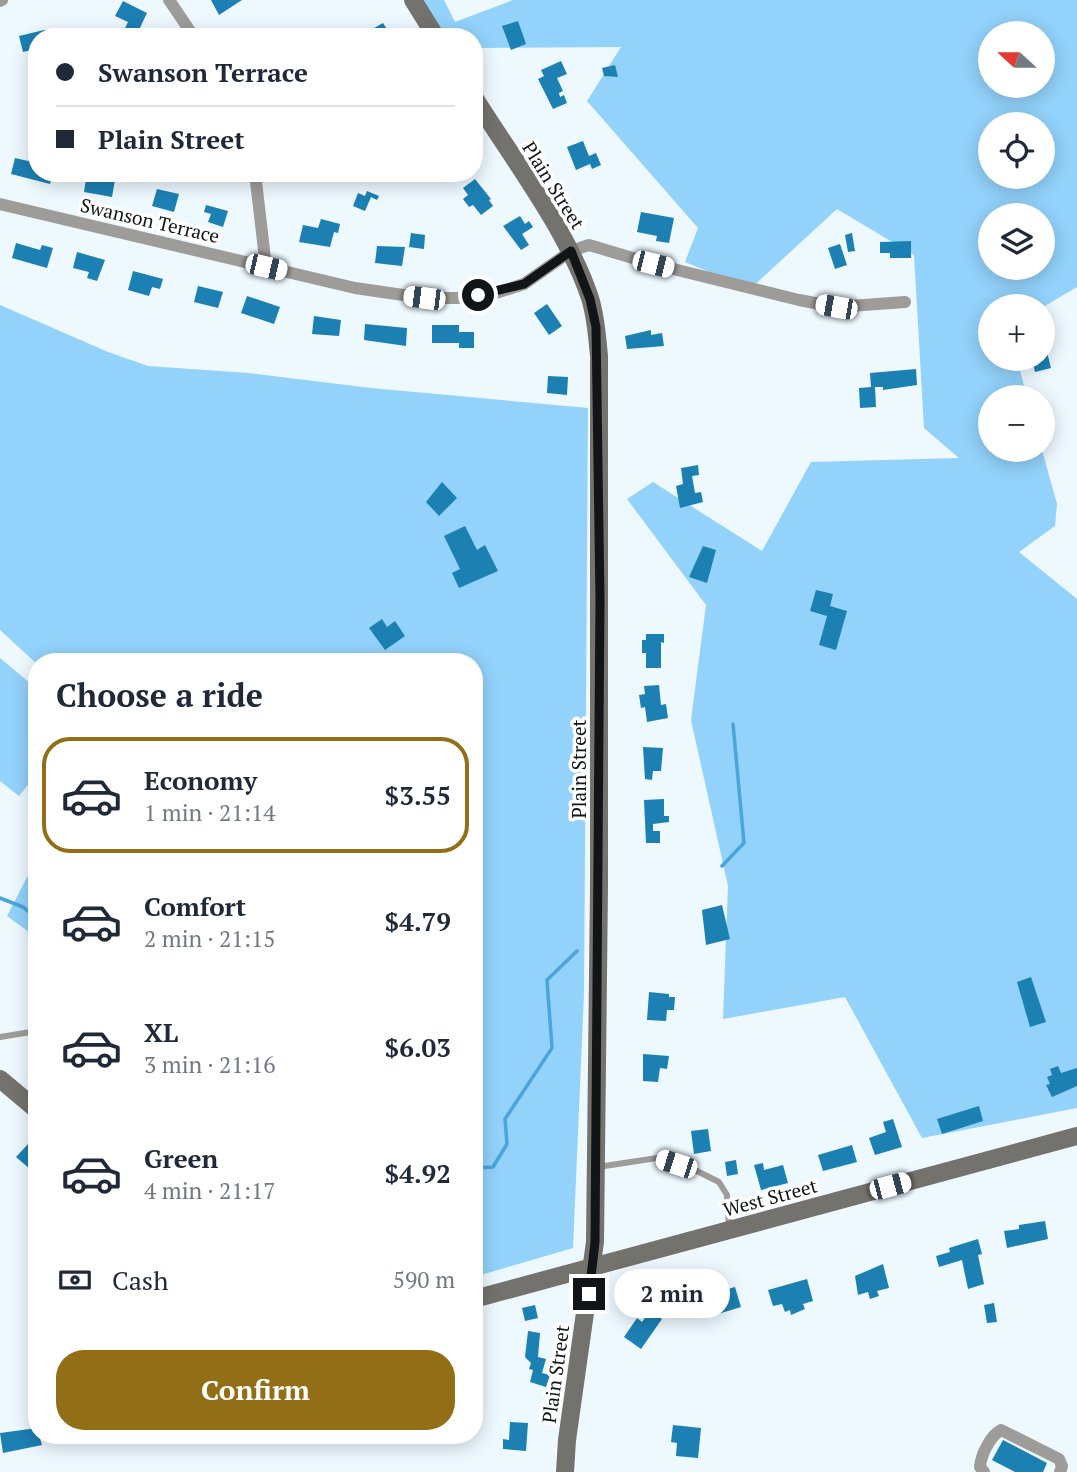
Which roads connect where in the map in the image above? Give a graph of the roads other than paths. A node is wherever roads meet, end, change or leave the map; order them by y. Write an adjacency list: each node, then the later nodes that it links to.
1 (169, 0): 3 (street)
2 (413, 0): 4 (street)
3 (188, 28)
4 (430, 28)
5 (483, 111): 8 (street, Plain Street)
6 (256, 182): 9 (street)
7 (0, 204): 9 (street, Swanson Terrace)
8 (571, 251): 9 (street, Swanson Terrace); 10 (street); 16 (street, Plain Street)
9 (266, 267)
10 (905, 303)
11 (28, 1032): 12 (lane)
12 (0, 1037)
13 (0, 1079): 14 (street)
14 (28, 1102)
15 (1077, 1136): 17 (street, West Street)
16 (595, 1167): 17 (lane); 18 (street, Plain Street)
17 (729, 1230): 18 (street, West Street)
18 (592, 1268): 19 (street, West Street); 20 (street, Plain Street)
19 (483, 1297)
20 (565, 1472)
21 (984, 1472): 22 (street)
22 (1060, 1472)

